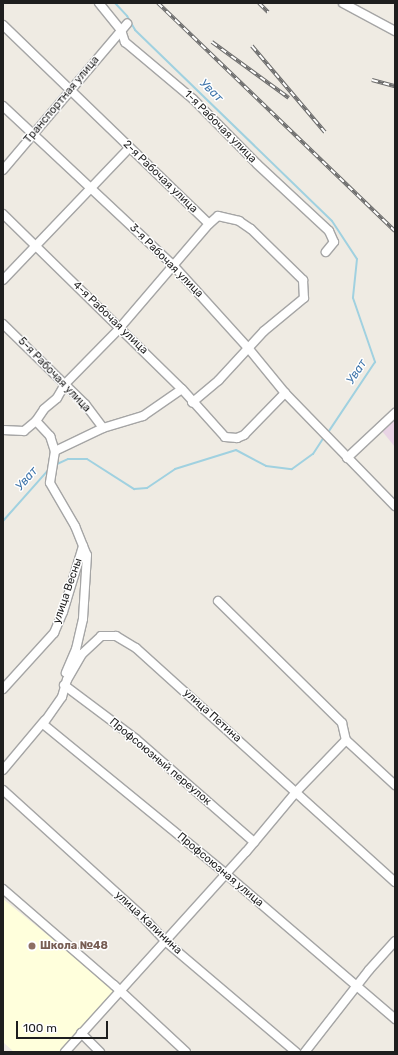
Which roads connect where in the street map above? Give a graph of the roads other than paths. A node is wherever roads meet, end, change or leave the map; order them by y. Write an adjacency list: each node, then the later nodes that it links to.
1 (99, 3): 5 (street, 1-я Рабочая улица)
2 (342, 3): 6 (street)
3 (127, 24): 5 (street, Транспортная улица)
4 (3, 25): 7 (street, 2-я Рабочая улица)
5 (121, 30): 7 (street, Транспортная улица); 16 (street, 1-я Рабочая улица)
6 (395, 31)
7 (71, 89): 9 (street, Транспортная улица); 10 (street, 2-я Рабочая улица)
8 (3, 106): 9 (street, 3-я Рабочая улица)
9 (34, 134): 11 (street, Транспортная улица); 12 (street, 3-я Рабочая улица)
10 (129, 148): 12 (street); 14 (street, 2-я Рабочая улица)
11 (3, 170)
12 (88, 188): 15 (street); 17 (street, 3-я Рабочая улица)
13 (3, 214): 15 (street, 4-я Рабочая улица)
14 (209, 224): 17 (street); 21 (street)
15 (37, 245): 18 (street); 20 (street, 4-я Рабочая улица)
16 (326, 252)
17 (172, 264): 20 (street); 21 (street, 3-я Рабочая улица)
18 (3, 280)
19 (3, 324): 22 (street, 5-я Рабочая улица)
20 (118, 330): 22 (street); 23 (street, 4-я Рабочая улица)
21 (250, 349): 24 (street, 3-я Рабочая улица); 25 (street)
22 (65, 384): 27 (street); 28 (street, 5-я Рабочая улица)
23 (182, 389): 25 (street, 4-я Рабочая улица); 28 (street)
24 (285, 393): 25 (street, 4-я Рабочая улица); 31 (street, 3-я Рабочая улица)
25 (192, 403)
26 (395, 413): 31 (street)
27 (36, 421): 29 (street); 30 (street)
28 (103, 428): 30 (street)
29 (3, 430)
30 (55, 451): 33 (street)
31 (347, 458): 32 (street, 3-я Рабочая улица)
32 (395, 506)
33 (83, 546): 36 (street, улица Весны); 37 (street)
34 (218, 601): 38 (street)
35 (64, 685): 37 (street, улица Петина); 42 (street, улица Петина); 43 (street, Профсоюзный переулок)
36 (3, 689)
37 (43, 724): 39 (street); 44 (street, Профсоюзная улица)
38 (346, 740): 40 (street); 42 (street)
39 (3, 770)
40 (395, 785)
41 (3, 790): 47 (street, улица Калинина)
42 (296, 792): 43 (street); 45 (street, улица Петина)
43 (254, 842): 44 (street)
44 (226, 874): 47 (street); 49 (street, Профсоюзная улица)
45 (395, 882)
46 (3, 889): 50 (street)
47 (165, 940): 50 (street); 56 (street, улица Калинина)
48 (395, 940): 49 (street)
49 (356, 986): 51 (street, Профсоюзная улица); 57 (street)
50 (120, 993): 52 (street); 55 (street)
51 (395, 1019)
52 (81, 1033): 53 (street); 54 (street)
53 (65, 1052)
54 (100, 1052)
55 (186, 1052)
56 (296, 1052)
57 (305, 1052)

